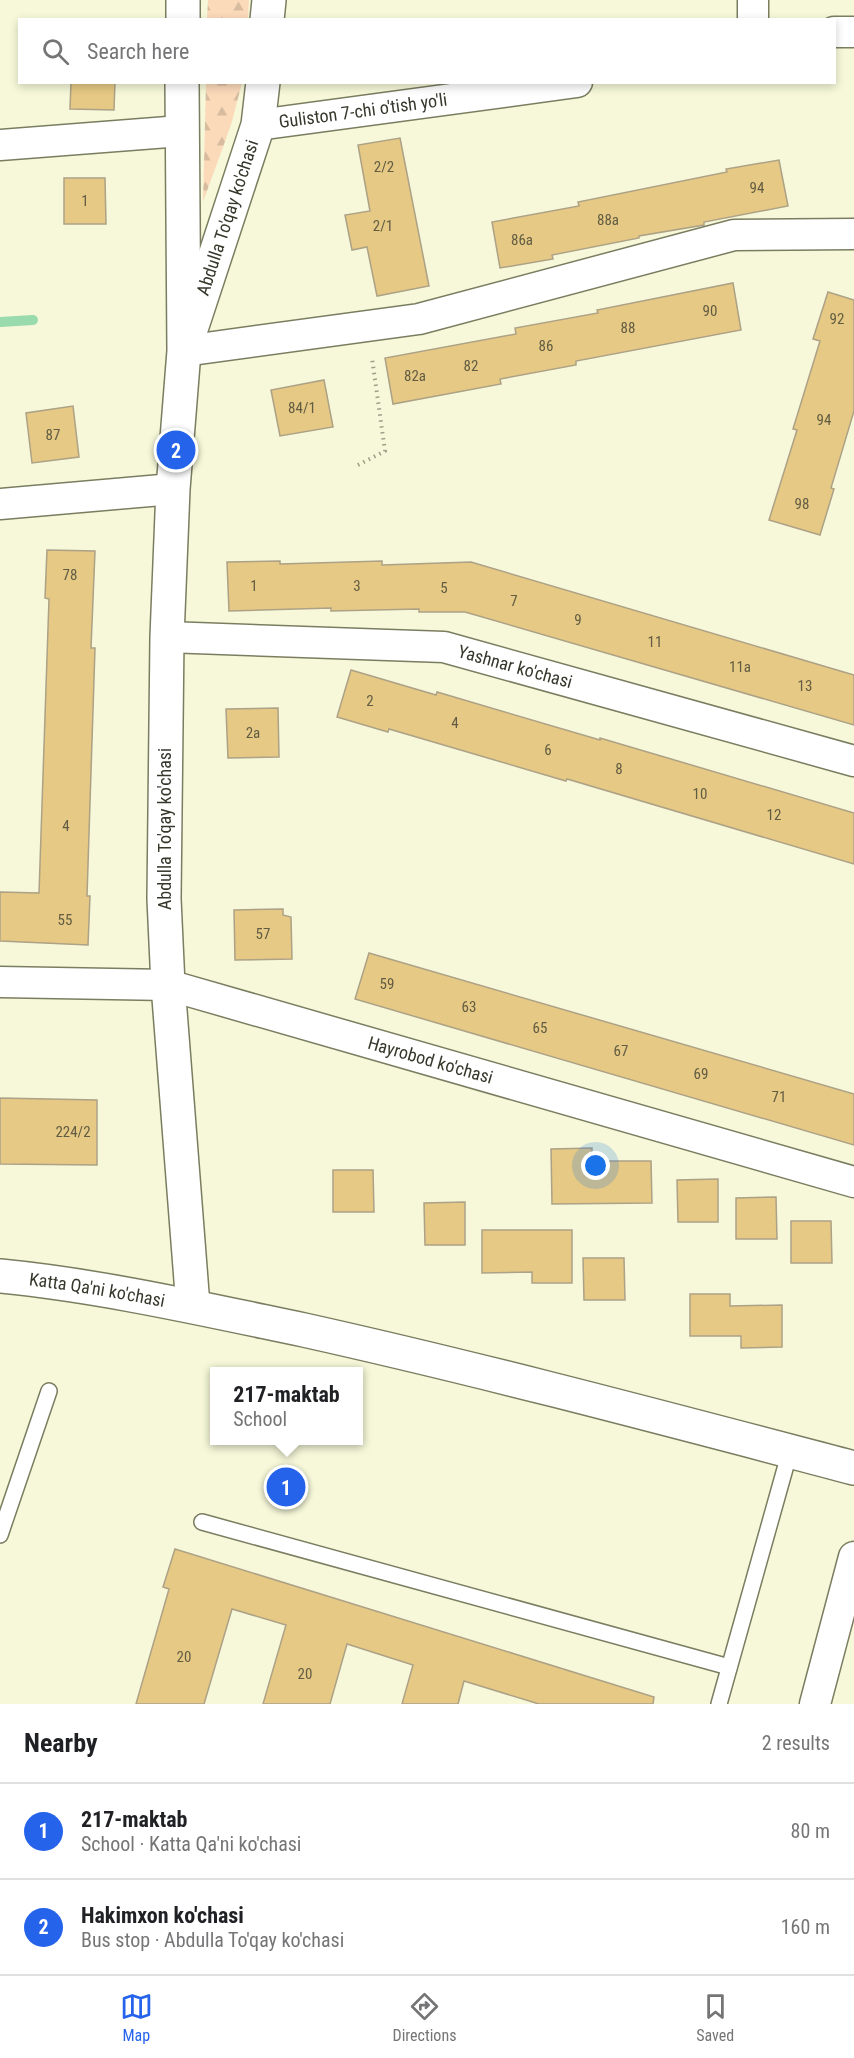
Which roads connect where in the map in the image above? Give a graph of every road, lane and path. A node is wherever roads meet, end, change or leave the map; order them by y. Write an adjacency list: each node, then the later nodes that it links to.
1 (183, 0): 4 (street)
2 (268, 0): 5 (street)
3 (753, 0): 6 (street)
4 (183, 18)
5 (267, 18)
6 (753, 18)
7 (836, 32): 8 (street)
8 (854, 32)
9 (182, 84): 13 (street, Abdulla To'qay ko'chasi)
10 (263, 84): 12 (street, Abdulla To'qay ko'chasi)
11 (562, 84): 12 (street, Guliston 7-chi o'tish yo'li)
12 (258, 125): 17 (street, Abdulla To'qay ko'chasi)
13 (181, 131): 14 (street); 17 (street, Abdulla To'qay ko'chasi)
14 (0, 145)
15 (854, 234): 16 (street)
16 (368, 327): 17 (street); 18 (path)
17 (184, 351): 19 (street, Abdulla To'qay ko'chasi)
18 (358, 465)
19 (173, 489): 20 (street); 21 (street, Abdulla To'qay ko'chasi)
20 (0, 504)
21 (167, 637): 22 (street, Yashnar ko'chasi); 24 (street, Abdulla To'qay ko'chasi)
22 (854, 761)
23 (0, 982): 24 (street, Hayrobod ko'chasi)
24 (168, 985): 25 (street, Hayrobod ko'chasi); 27 (street, Abdulla To'qay ko'chasi)
25 (854, 1182)
26 (0, 1276): 27 (street, Katta Qa'ni ko'chasi)
27 (193, 1306): 29 (street, Katta Qa'ni ko'chasi)
28 (49, 1391): 32 (lane)
29 (790, 1451): 30 (street, Katta Qa'ni ko'chasi); 34 (lane)
30 (854, 1468)
31 (202, 1522): 34 (lane)
32 (0, 1535)
33 (854, 1557): 36 (street)
34 (729, 1667): 35 (lane)
35 (718, 1704)
36 (815, 1704)

